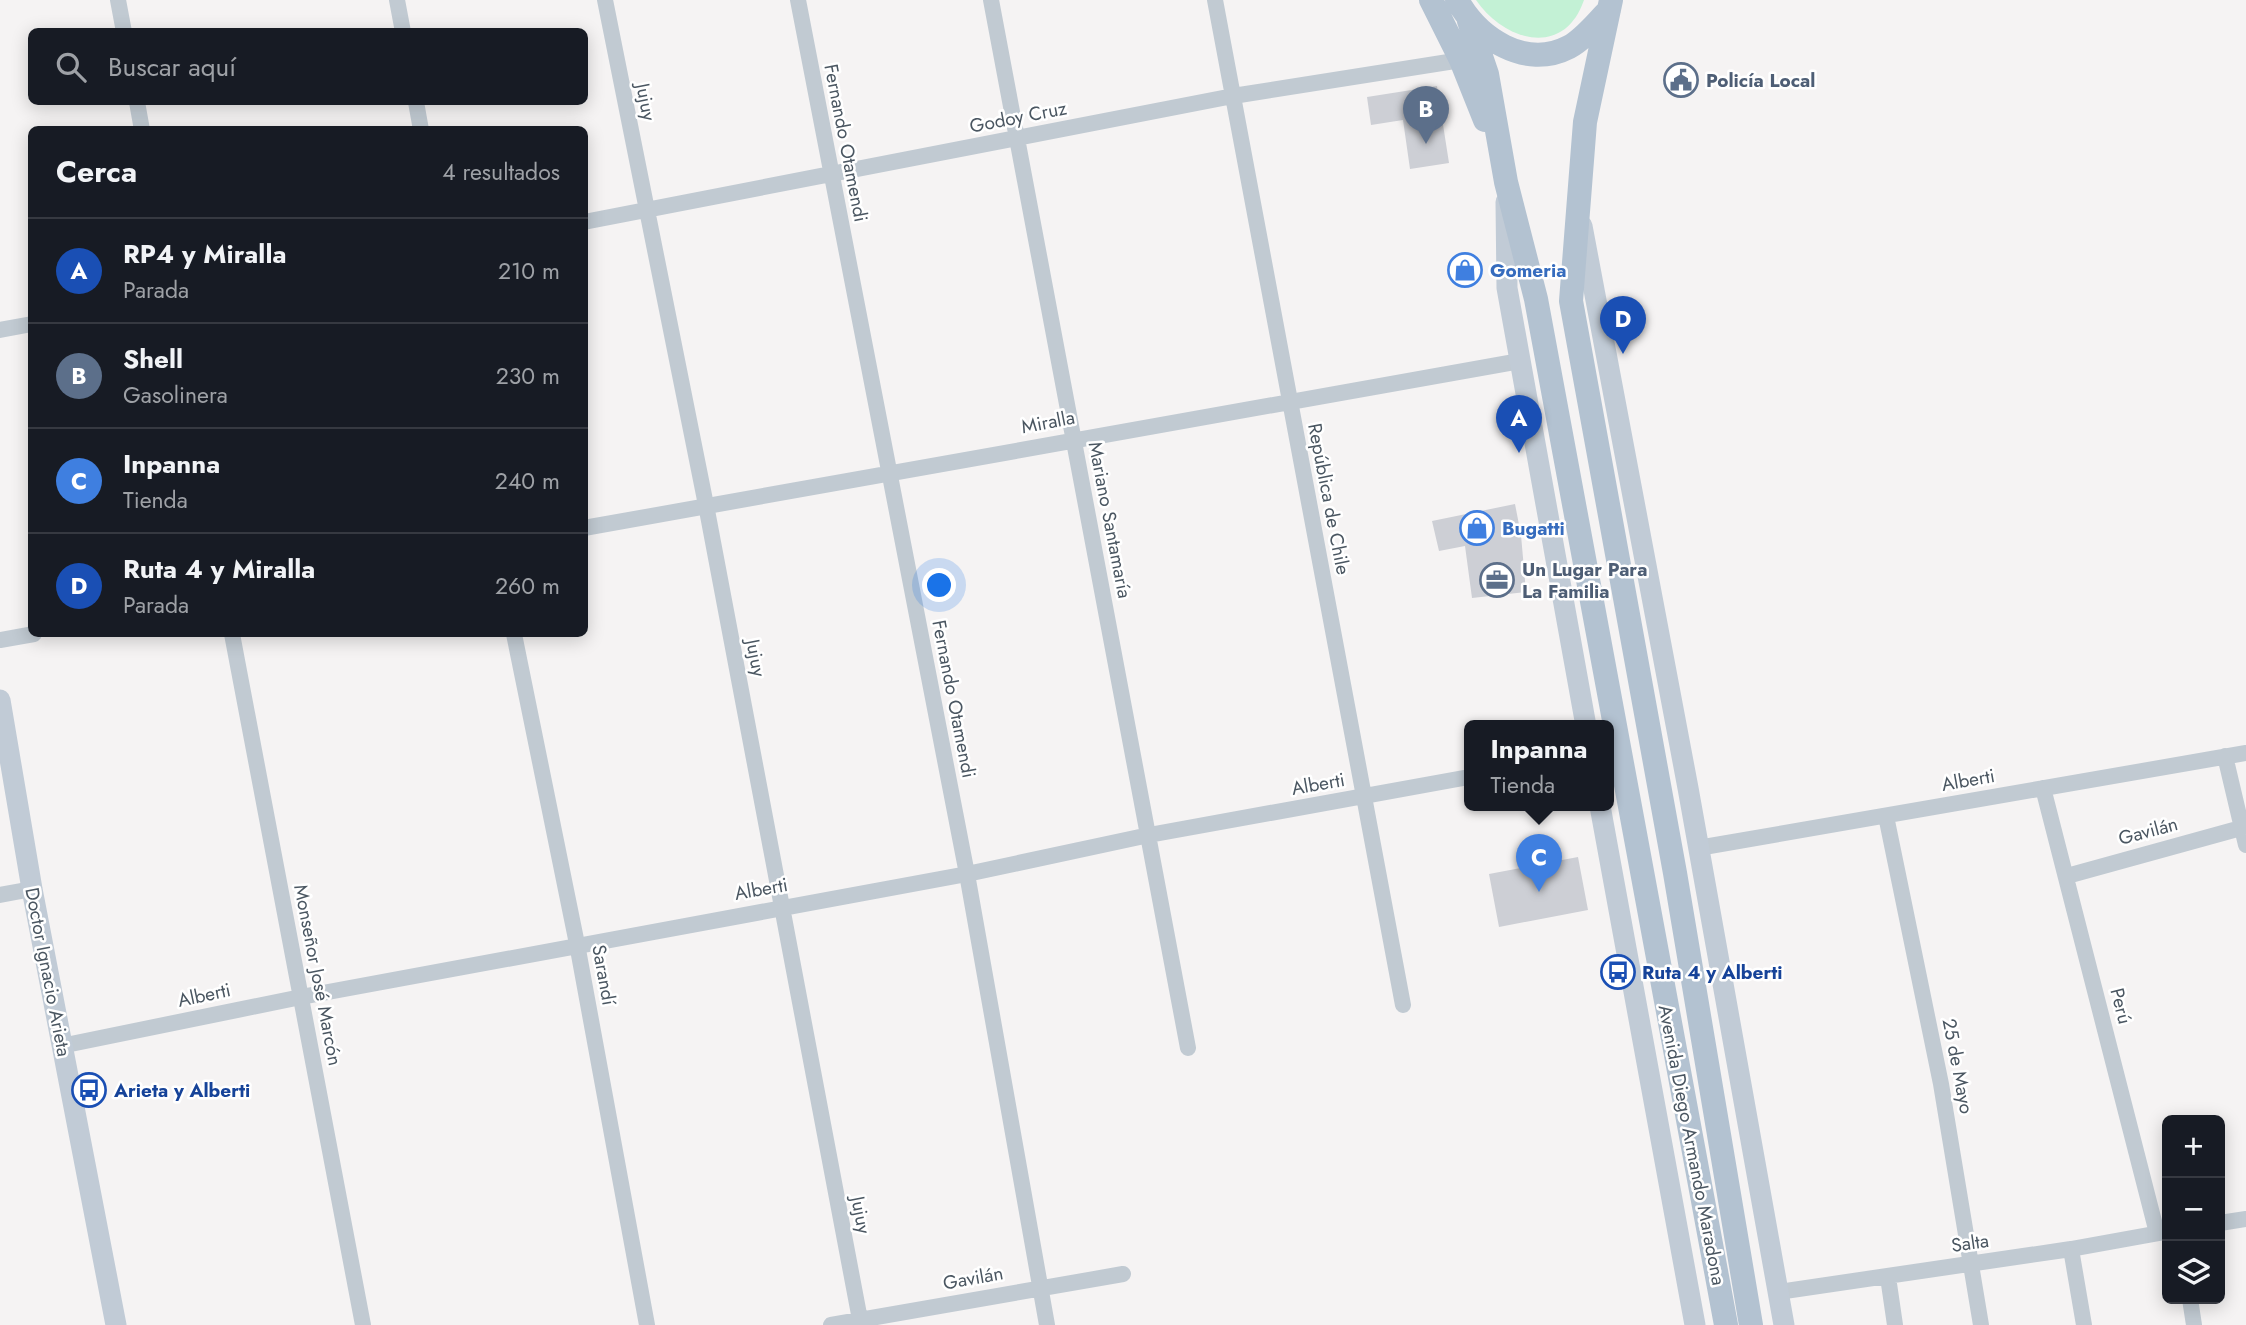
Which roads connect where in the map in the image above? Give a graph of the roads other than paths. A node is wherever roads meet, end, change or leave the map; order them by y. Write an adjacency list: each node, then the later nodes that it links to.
1 (118, 0): 10 (street)
2 (397, 0): 11 (street)
3 (605, 0): 22 (street, Jujuy)
4 (798, 0): 20 (street, Fernando Otamendi)
5 (991, 0): 18 (street, Mariano Santamaría)
6 (1215, 0): 13 (street, República de Chile)
7 (1431, 0): 12 (main road)
8 (1610, 5): 9 (main road); 21 (main road, Avenida Diego Armando Maradona)
9 (1463, 11): 19 (main road, Avenida Diego Armando Maradona)
10 (123, 28)
11 (402, 28)
12 (1461, 60): 13 (street, Godoy Cruz); 19 (main road)
13 (1233, 96): 18 (street, Godoy Cruz); 27 (street, República de Chile)
14 (138, 105): 16 (street)
15 (417, 105): 17 (street)
16 (141, 126)
17 (420, 126)
18 (1016, 139): 20 (street, Godoy Cruz); 28 (street, Mariano Santamaría)
19 (1505, 174): 26 (street, Avenida Diego Armando Maradona); 38 (main road, Avenida Diego Armando Maradona)
20 (830, 176): 22 (street, Godoy Cruz); 29 (street, Fernando Otamendi)
21 (1577, 201): 50 (street, Avenida Diego Armando Maradona); 79 (main road, Avenida Diego Armando Maradona)
22 (646, 211): 23 (street, Godoy Cruz); 30 (street, Jujuy)
23 (588, 221)
24 (28, 325): 25 (street)
25 (0, 330)
26 (1520, 361): 27 (street, Miralla); 37 (street, Avenida Diego Armando Maradona)
27 (1289, 400): 28 (street, Miralla); 44 (street, República de Chile)
28 (1074, 438): 29 (street, Miralla); 48 (street, Mariano Santamaría)
29 (889, 474): 30 (street, Miralla); 51 (street, Fernando Otamendi)
30 (706, 505): 31 (street, Miralla); 55 (street, Jujuy)
31 (588, 527)
32 (28, 635): 35 (street)
33 (233, 637): 57 (street, Monseñor José Marcón)
34 (515, 637): 56 (street, Sarandí)
35 (0, 640)
36 (0, 700): 53 (street, Doctor Ignacio Arieta)
37 (1585, 720)
38 (1614, 720)
39 (1614, 720): 78 (main road, Avenida Diego Armando Maradona)
40 (2246, 753): 41 (street, Alberti)
41 (2225, 756): 43 (street, Alberti); 47 (street)
42 (1464, 778): 44 (street, Alberti)
43 (2043, 788): 46 (street, Alberti); 52 (street, Perú)
44 (1365, 797): 48 (street, Alberti); 58 (street, República de Chile)
45 (1601, 811): 77 (street, Avenida Diego Armando Maradona)
46 (1886, 816): 50 (street, Alberti); 65 (street, 25 de Mayo)
47 (2241, 828): 49 (street); 52 (street, Gavilán)
48 (1149, 835): 51 (street, Alberti); 60 (street, Mariano Santamaría)
49 (2246, 845)
50 (1698, 848): 69 (street, Avenida Diego Armando Maradona)
51 (967, 874): 55 (street, Alberti); 68 (street, Fernando Otamendi)
52 (2067, 876): 63 (street, Perú)
53 (32, 889): 54 (street); 59 (street, Doctor Ignacio Arieta)
54 (0, 895)
55 (780, 906): 56 (street, Alberti); 71 (street, Jujuy)
56 (578, 944): 57 (street, Alberti); 74 (street, Sarandí)
57 (301, 997): 59 (street, Alberti); 73 (street, Monseñor José Marcón)
58 (1404, 1005)
59 (61, 1046): 72 (street, Doctor Ignacio Arieta)
60 (1188, 1048)
61 (2246, 1219): 62 (street)
62 (2225, 1222)
63 (2162, 1233): 64 (street, Salta)
64 (2071, 1249): 65 (street, Salta); 83 (street)
65 (1970, 1264): 67 (street, Salta); 82 (street, 25 de Mayo)
66 (1123, 1274): 68 (street, Gavilán)
67 (1888, 1277): 69 (street, Salta); 81 (street)
68 (1040, 1287): 71 (street, Gavilán); 76 (street, Fernando Otamendi)
69 (1778, 1292): 80 (street, Avenida Diego Armando Maradona)
70 (2191, 1304): 84 (street)
71 (860, 1322): 75 (street, Gavilán)
72 (116, 1325)
73 (363, 1325)
74 (647, 1325)
75 (831, 1325)
76 (1047, 1325)
77 (1695, 1325)
78 (1726, 1325)
79 (1751, 1325)
80 (1784, 1325)
81 (1895, 1325)
82 (1981, 1325)
83 (2084, 1325)
84 (2194, 1325)

